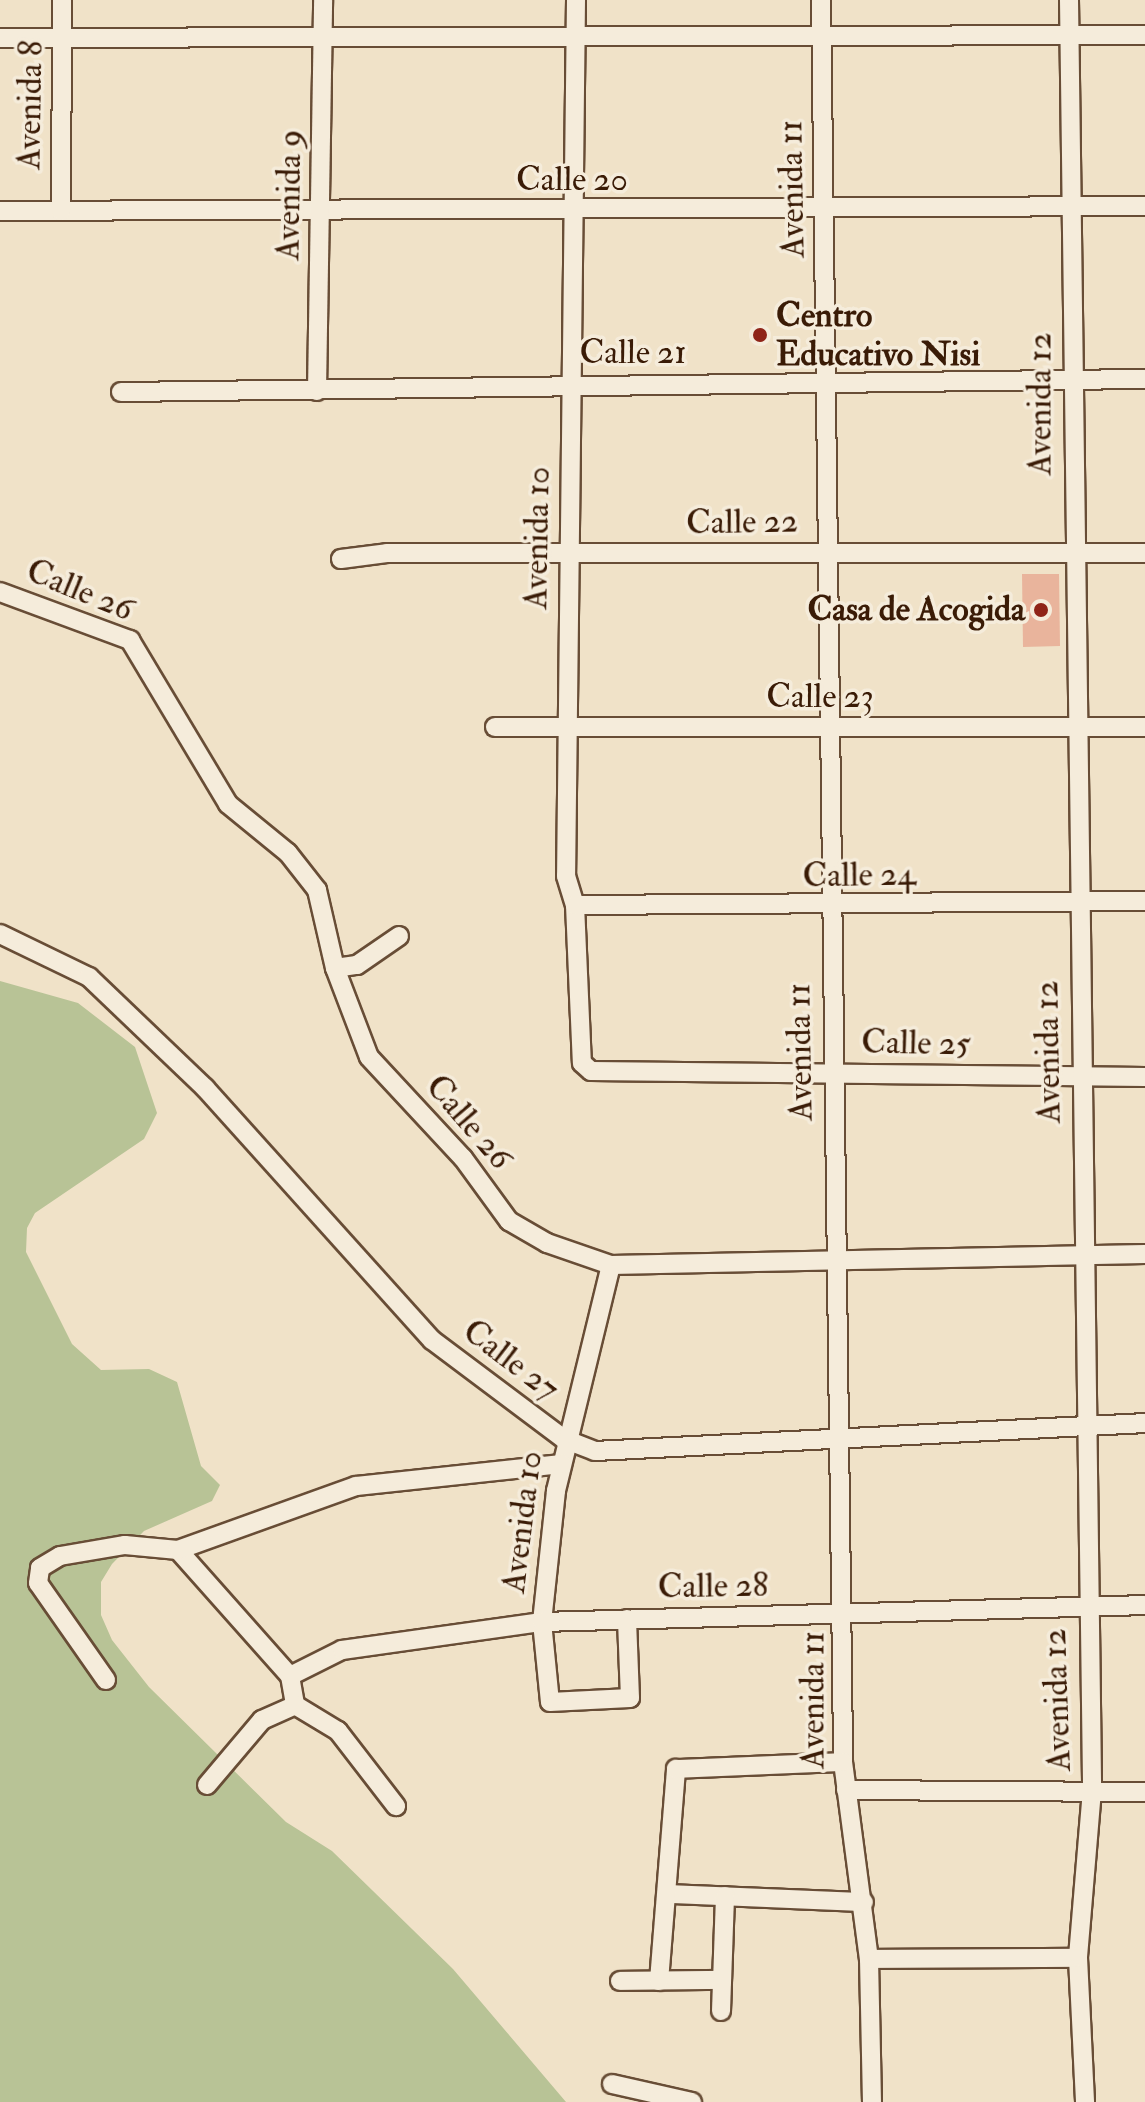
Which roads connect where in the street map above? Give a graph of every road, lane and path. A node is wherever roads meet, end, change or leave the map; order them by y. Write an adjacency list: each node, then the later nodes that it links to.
1 (62, 0): 10 (street, Avenida 8)
2 (323, 0): 12 (street, Avenida 9)
3 (576, 0): 9 (street, Avenida 10)
4 (821, 0): 7 (street, Avenida 11)
5 (1069, 0): 6 (street, Avenida 12)
6 (1069, 34): 7 (street); 8 (street); 14 (street, Avenida 12)
7 (820, 35): 9 (street); 15 (street, Avenida 11)
8 (1145, 35)
9 (576, 36): 12 (street); 19 (street, Avenida 10)
10 (64, 37): 11 (street); 12 (street); 17 (street, Avenida 8)
11 (0, 38)
12 (323, 39): 18 (street, Avenida 9)
13 (1145, 206): 14 (street, Calle 20)
14 (1072, 207): 15 (street, Calle 20); 21 (street, Avenida 12)
15 (825, 208): 19 (street, Calle 20); 23 (street, Avenida 11)
16 (0, 211): 17 (street, Calle 20)
17 (61, 211): 18 (street, Calle 20)
18 (321, 212): 19 (street, Calle 20); 24 (street, Avenida 9)
19 (571, 212): 22 (street, Avenida 10)
20 (1145, 379): 21 (street, Calle 21)
21 (1071, 380): 23 (street, Calle 21); 26 (street, Avenida 12)
22 (570, 385): 23 (street, Calle 21); 24 (street, Calle 21); 29 (street, Avenida 10)
23 (828, 385): 27 (street, Avenida 11)
24 (317, 391): 25 (street, Calle 21)
25 (121, 392)
26 (1073, 551): 27 (street, Calle 22); 28 (street, Calle 22); 33 (street, Avenida 12)
27 (825, 553): 29 (street, Calle 22); 35 (street, Avenida 11)
28 (1145, 553)
29 (569, 557): 30 (street, Calle 22); 36 (street, Avenida 10)
30 (341, 559)
31 (0, 592): 43 (street, Calle 26)
32 (495, 727): 36 (street, Calle 23)
33 (1082, 727): 34 (street, Calle 23); 35 (street, Calle 23); 38 (street, Avenida 12)
34 (1145, 727)
35 (831, 729): 36 (street, Calle 23); 40 (street, Avenida 11)
36 (566, 731): 39 (street, Avenida 10)
37 (1145, 901): 38 (street, Calle 24)
38 (1080, 902): 40 (street, Calle 24); 47 (street, Avenida 12)
39 (575, 905): 40 (street, Calle 24); 44 (street, Avenida 10)
40 (830, 908): 45 (street, Avenida 11)
41 (0, 934): 54 (street, Calle 27)
42 (399, 936): 43 (street)
43 (335, 968): 51 (street, Calle 26)
44 (591, 1071): 45 (street, Calle 25)
45 (834, 1073): 47 (street, Calle 25); 50 (street, Avenida 11)
46 (1145, 1077): 47 (street, Calle 25)
47 (1079, 1078): 49 (street, Avenida 12)
48 (1145, 1254): 49 (street, Calle 26)
49 (1085, 1256): 50 (street, Calle 26); 53 (street, Avenida 12)
50 (832, 1259): 51 (street, Calle 26); 55 (street, Avenida 11)
51 (611, 1265): 54 (street, Avenida 10)
52 (1145, 1423): 53 (street, Calle 27)
53 (1084, 1424): 55 (street, Calle 27); 59 (street, Avenida 12)
54 (564, 1439): 55 (street, Calle 27); 56 (street, Avenida 10)
55 (841, 1441): 60 (street, Avenida 11)
56 (562, 1464): 57 (street); 62 (street, Avenida 10)
57 (178, 1550): 63 (street); 64 (street)
58 (1145, 1605): 59 (street, Calle 28)
59 (1086, 1607): 60 (street, Calle 28); 69 (street, Avenida 12)
60 (846, 1616): 61 (street, Calle 28); 66 (street, Avenida 11)
61 (627, 1619): 62 (street, Calle 28); 62 (street, Avenida 10)
62 (542, 1622): 63 (street, Calle 28)
63 (290, 1676): 65 (street)
64 (106, 1680)
65 (295, 1705): 67 (street); 71 (street)
66 (843, 1762): 68 (street, Avenida 11); 72 (street)
67 (207, 1785)
68 (846, 1790): 69 (street); 74 (street, Avenida 11)
69 (1092, 1790): 70 (street); 75 (street, Avenida 12)
70 (1145, 1792)
71 (396, 1806)
72 (670, 1894): 73 (street); 79 (street)
73 (725, 1896): 74 (street); 77 (street)
74 (864, 1902): 76 (street, Avenida 11)
75 (1078, 1958): 76 (street); 84 (street, Avenida 12)
76 (869, 1959): 83 (street, Avenida 11)
77 (722, 1980): 79 (street); 80 (street)
78 (620, 1981): 79 (street)
79 (659, 1981)
80 (721, 2011)
81 (612, 2084): 82 (street)
82 (692, 2102)
83 (872, 2102)
84 (1085, 2102)

